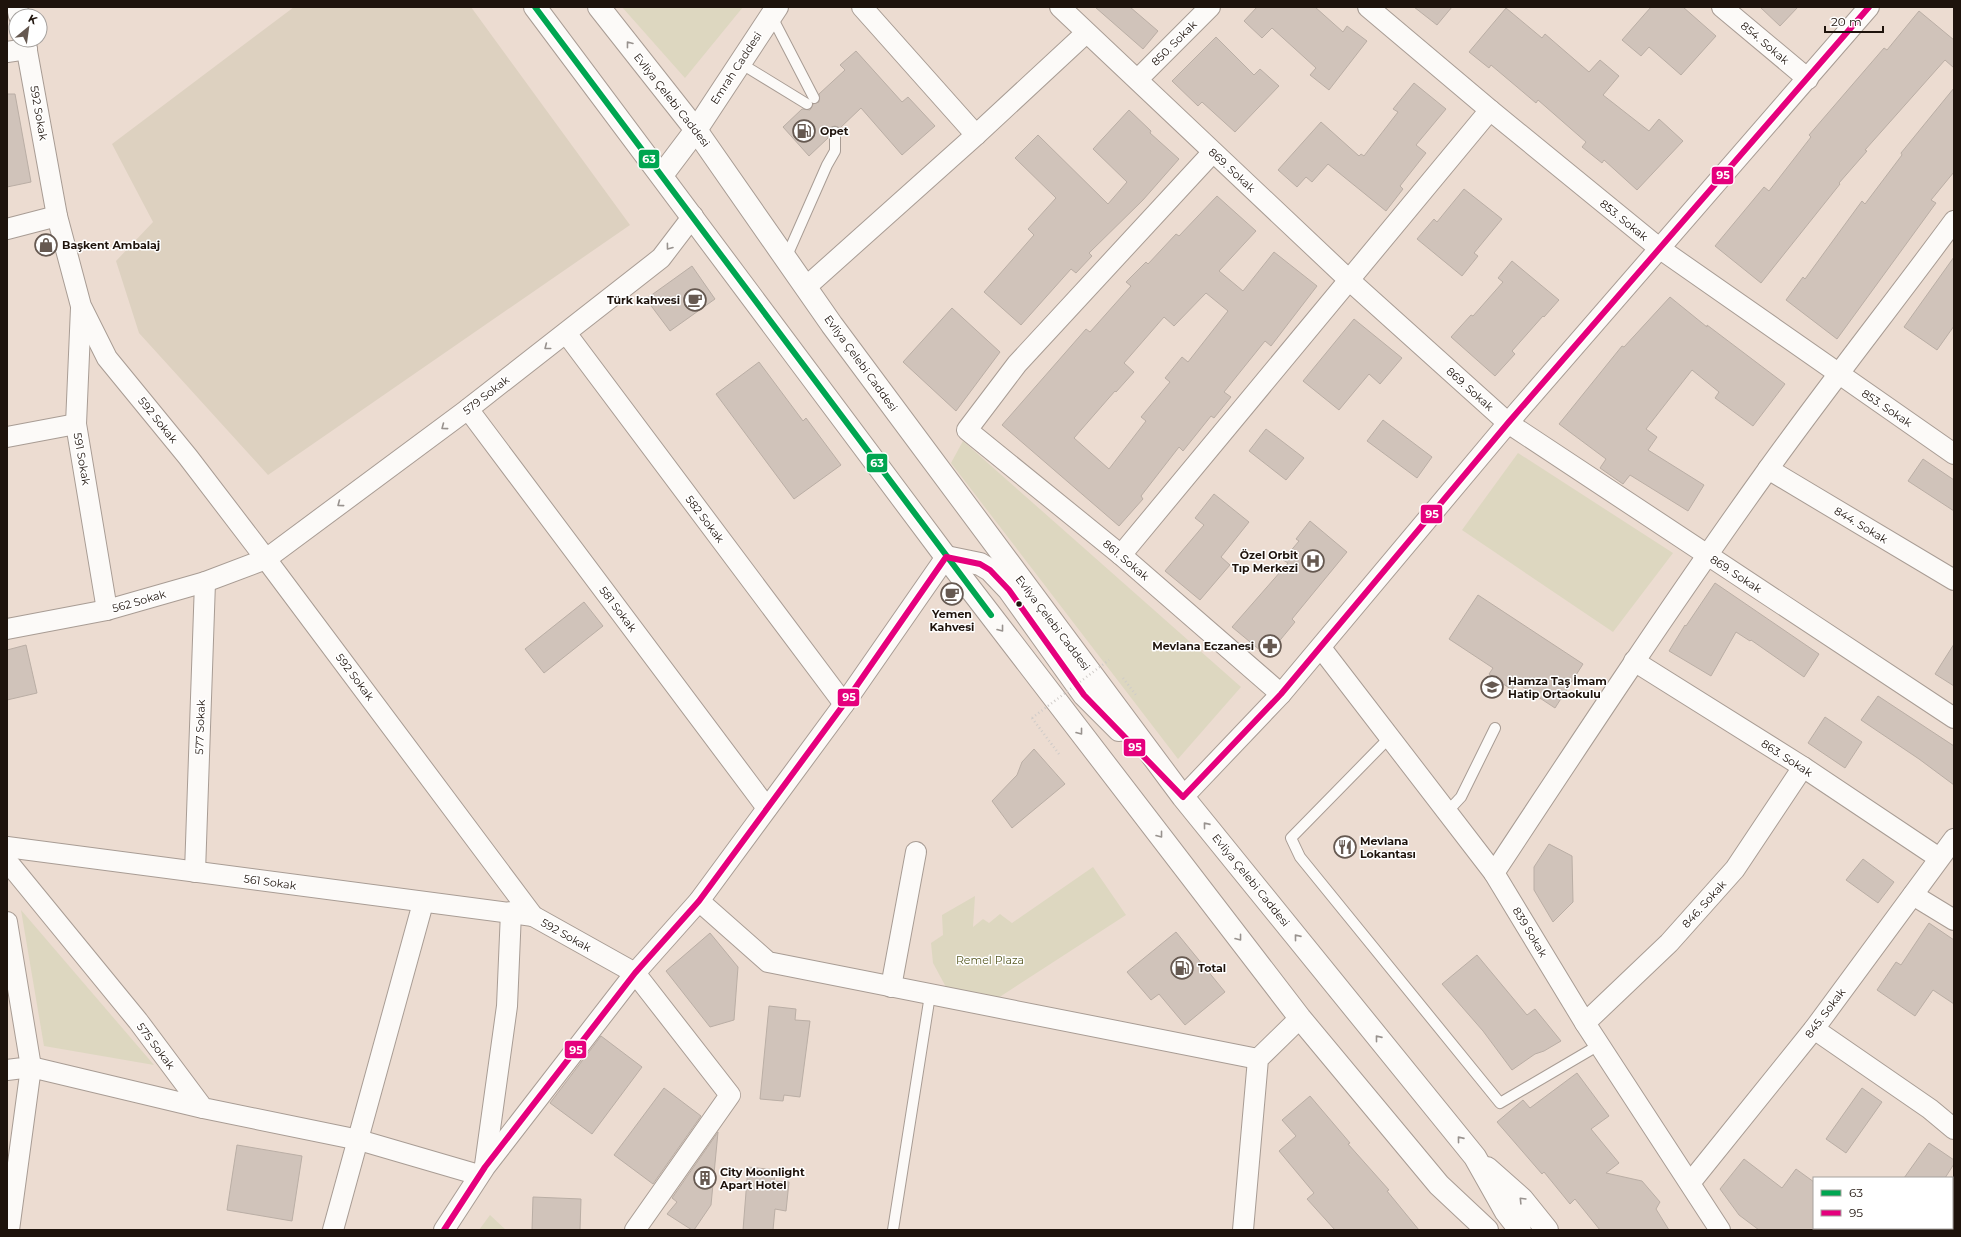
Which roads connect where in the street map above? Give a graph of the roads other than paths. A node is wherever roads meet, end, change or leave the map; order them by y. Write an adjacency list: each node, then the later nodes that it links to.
1 (535, 7): 22 (main road)
2 (599, 7): 18 (main road, Evliya Çelebi Caddesi, one-way to 2)
3 (862, 7): 20 (street)
4 (1060, 7): 10 (street, 869. Sokak)
5 (1210, 7): 16 (street, 850. Sokak)
6 (1368, 7): 17 (street, 853. Sokak)
7 (1722, 7): 15 (street, 854. Sokak)
8 (1869, 7): 15 (street)
9 (774, 11): 14 (main road, Emrah Caddesi); 14 (lane)
10 (1086, 33): 16 (street, 869. Sokak); 20 (street)
11 (18, 48): 13 (street)
12 (27, 48): 23 (street, 592 Sokak)
13 (7, 52)
14 (740, 63): 18 (main road, Emrah Caddesi)
15 (1808, 79): 27 (street)
16 (1138, 80): 21 (street, 869. Sokak)
17 (1490, 110): 27 (street, 853. Sokak); 29 (street)
18 (696, 130): 22 (main road, Emrah Caddesi); 28 (main road, Evliya Çelebi Caddesi)
19 (835, 132): 28 (lane)
20 (976, 135): 30 (street)
21 (1213, 152): 29 (street, 869. Sokak); 40 (street, 861. Sokak)
22 (662, 175): 24 (main road)
23 (57, 216): 26 (street); 31 (street, 592 Sokak)
24 (693, 216): 32 (street, 579 Sokak, one-way to 32); 42 (main road)
25 (1954, 223): 33 (street)
26 (7, 229)
27 (1659, 248): 33 (street, 853. Sokak); 35 (street)
28 (786, 258): 30 (main road, Evliya Çelebi Caddesi)
29 (1349, 280): 35 (street, 869. Sokak); 40 (street)
30 (806, 287): 56 (main road, Evliya Çelebi Caddesi)
31 (81, 306): 36 (street, 591 Sokak); 43 (street, 592 Sokak)
32 (566, 333): 34 (street, 579 Sokak, one-way to 34); 51 (street, 582 Sokak)
33 (1838, 374): 38 (street, 853. Sokak); 39 (street)
34 (468, 409): 43 (street, 579 Sokak, one-way to 43); 57 (street, 581 Sokak)
35 (1508, 423): 41 (street, 869. Sokak); 48 (street)
36 (76, 424): 37 (street); 46 (street, 591 Sokak)
37 (7, 437)
38 (1954, 454)
39 (1768, 469): 41 (street); 44 (street, 844. Sokak)
40 (1120, 555): 50 (street, 861. Sokak)
41 (1707, 555): 49 (street); 52 (street, 869. Sokak)
42 (946, 557): 51 (street); 56 (main road); 76 (main road, one-way to 76)
43 (266, 559): 45 (street, 562 Sokak); 70 (street, 592 Sokak)
44 (1954, 580)
45 (205, 582): 46 (street, 562 Sokak); 64 (street, 577 Sokak)
46 (107, 610): 47 (street, 562 Sokak)
47 (7, 629)
48 (1322, 648): 50 (street); 54 (street, 839 Sokak)
49 (1634, 661): 55 (street, 863. Sokak); 65 (street)
50 (1281, 694): 56 (street)
51 (844, 704): 57 (street)
52 (1954, 718)
53 (1495, 728): 58 (lane)
54 (1390, 737): 58 (street, 839 Sokak); 79 (lane)
55 (1803, 767): 62 (street, 863. Sokak); 77 (street, 846. Sokak)
56 (1183, 797): 86 (main road, Evliya Çelebi Caddesi, one-way to 56)
57 (767, 808): 67 (street)
58 (1448, 811): 65 (street, 839 Sokak)
59 (1954, 839): 62 (street, 845. Sokak)
60 (7, 847): 64 (street, 561 Sokak)
61 (916, 852): 74 (street)
62 (1939, 858): 66 (street, 845. Sokak)
63 (7, 861): 83 (street, 575 Sokak)
64 (195, 872): 68 (street, 561 Sokak)
65 (1494, 873): 77 (street, 839 Sokak)
66 (1913, 895): 71 (street); 78 (street, 845. Sokak)
67 (699, 901): 73 (street); 74 (street)
68 (423, 903): 69 (street, 561 Sokak); 85 (street)
69 (511, 912): 70 (street, 561 Sokak); 87 (street)
70 (533, 916): 73 (street, 592 Sokak)
71 (1954, 920)
72 (7, 922): 81 (street)
73 (635, 973): 87 (street); 93 (street, 592 Sokak)
74 (891, 988): 75 (street)
75 (930, 995): 80 (street); 94 (lane)
76 (1300, 1018): 80 (street); 89 (main road)
77 (1585, 1023): 79 (street, 839 Sokak)
78 (1814, 1029): 84 (street); 88 (street, 845. Sokak)
79 (1599, 1045): 88 (street, 839 Sokak)
80 (1258, 1058): 95 (street)
81 (31, 1066): 82 (street); 83 (street); 90 (street)
82 (7, 1070)
83 (203, 1108): 85 (street)
84 (1954, 1129)
85 (359, 1140): 87 (street); 91 (street)
86 (1475, 1157): 98 (main road, Evliya Çelebi Caddesi); 99 (main road, one-way to 86)
87 (482, 1171): 92 (street)
88 (1690, 1183): 100 (street, 839 Sokak)
89 (1439, 1185): 96 (main road); 97 (main road)
90 (9, 1230)
91 (333, 1230)
92 (444, 1230)
93 (635, 1230)
94 (893, 1230)
95 (1243, 1230)
96 (1467, 1230)
97 (1487, 1230)
98 (1520, 1230)
99 (1548, 1230)
100 (1720, 1230)

